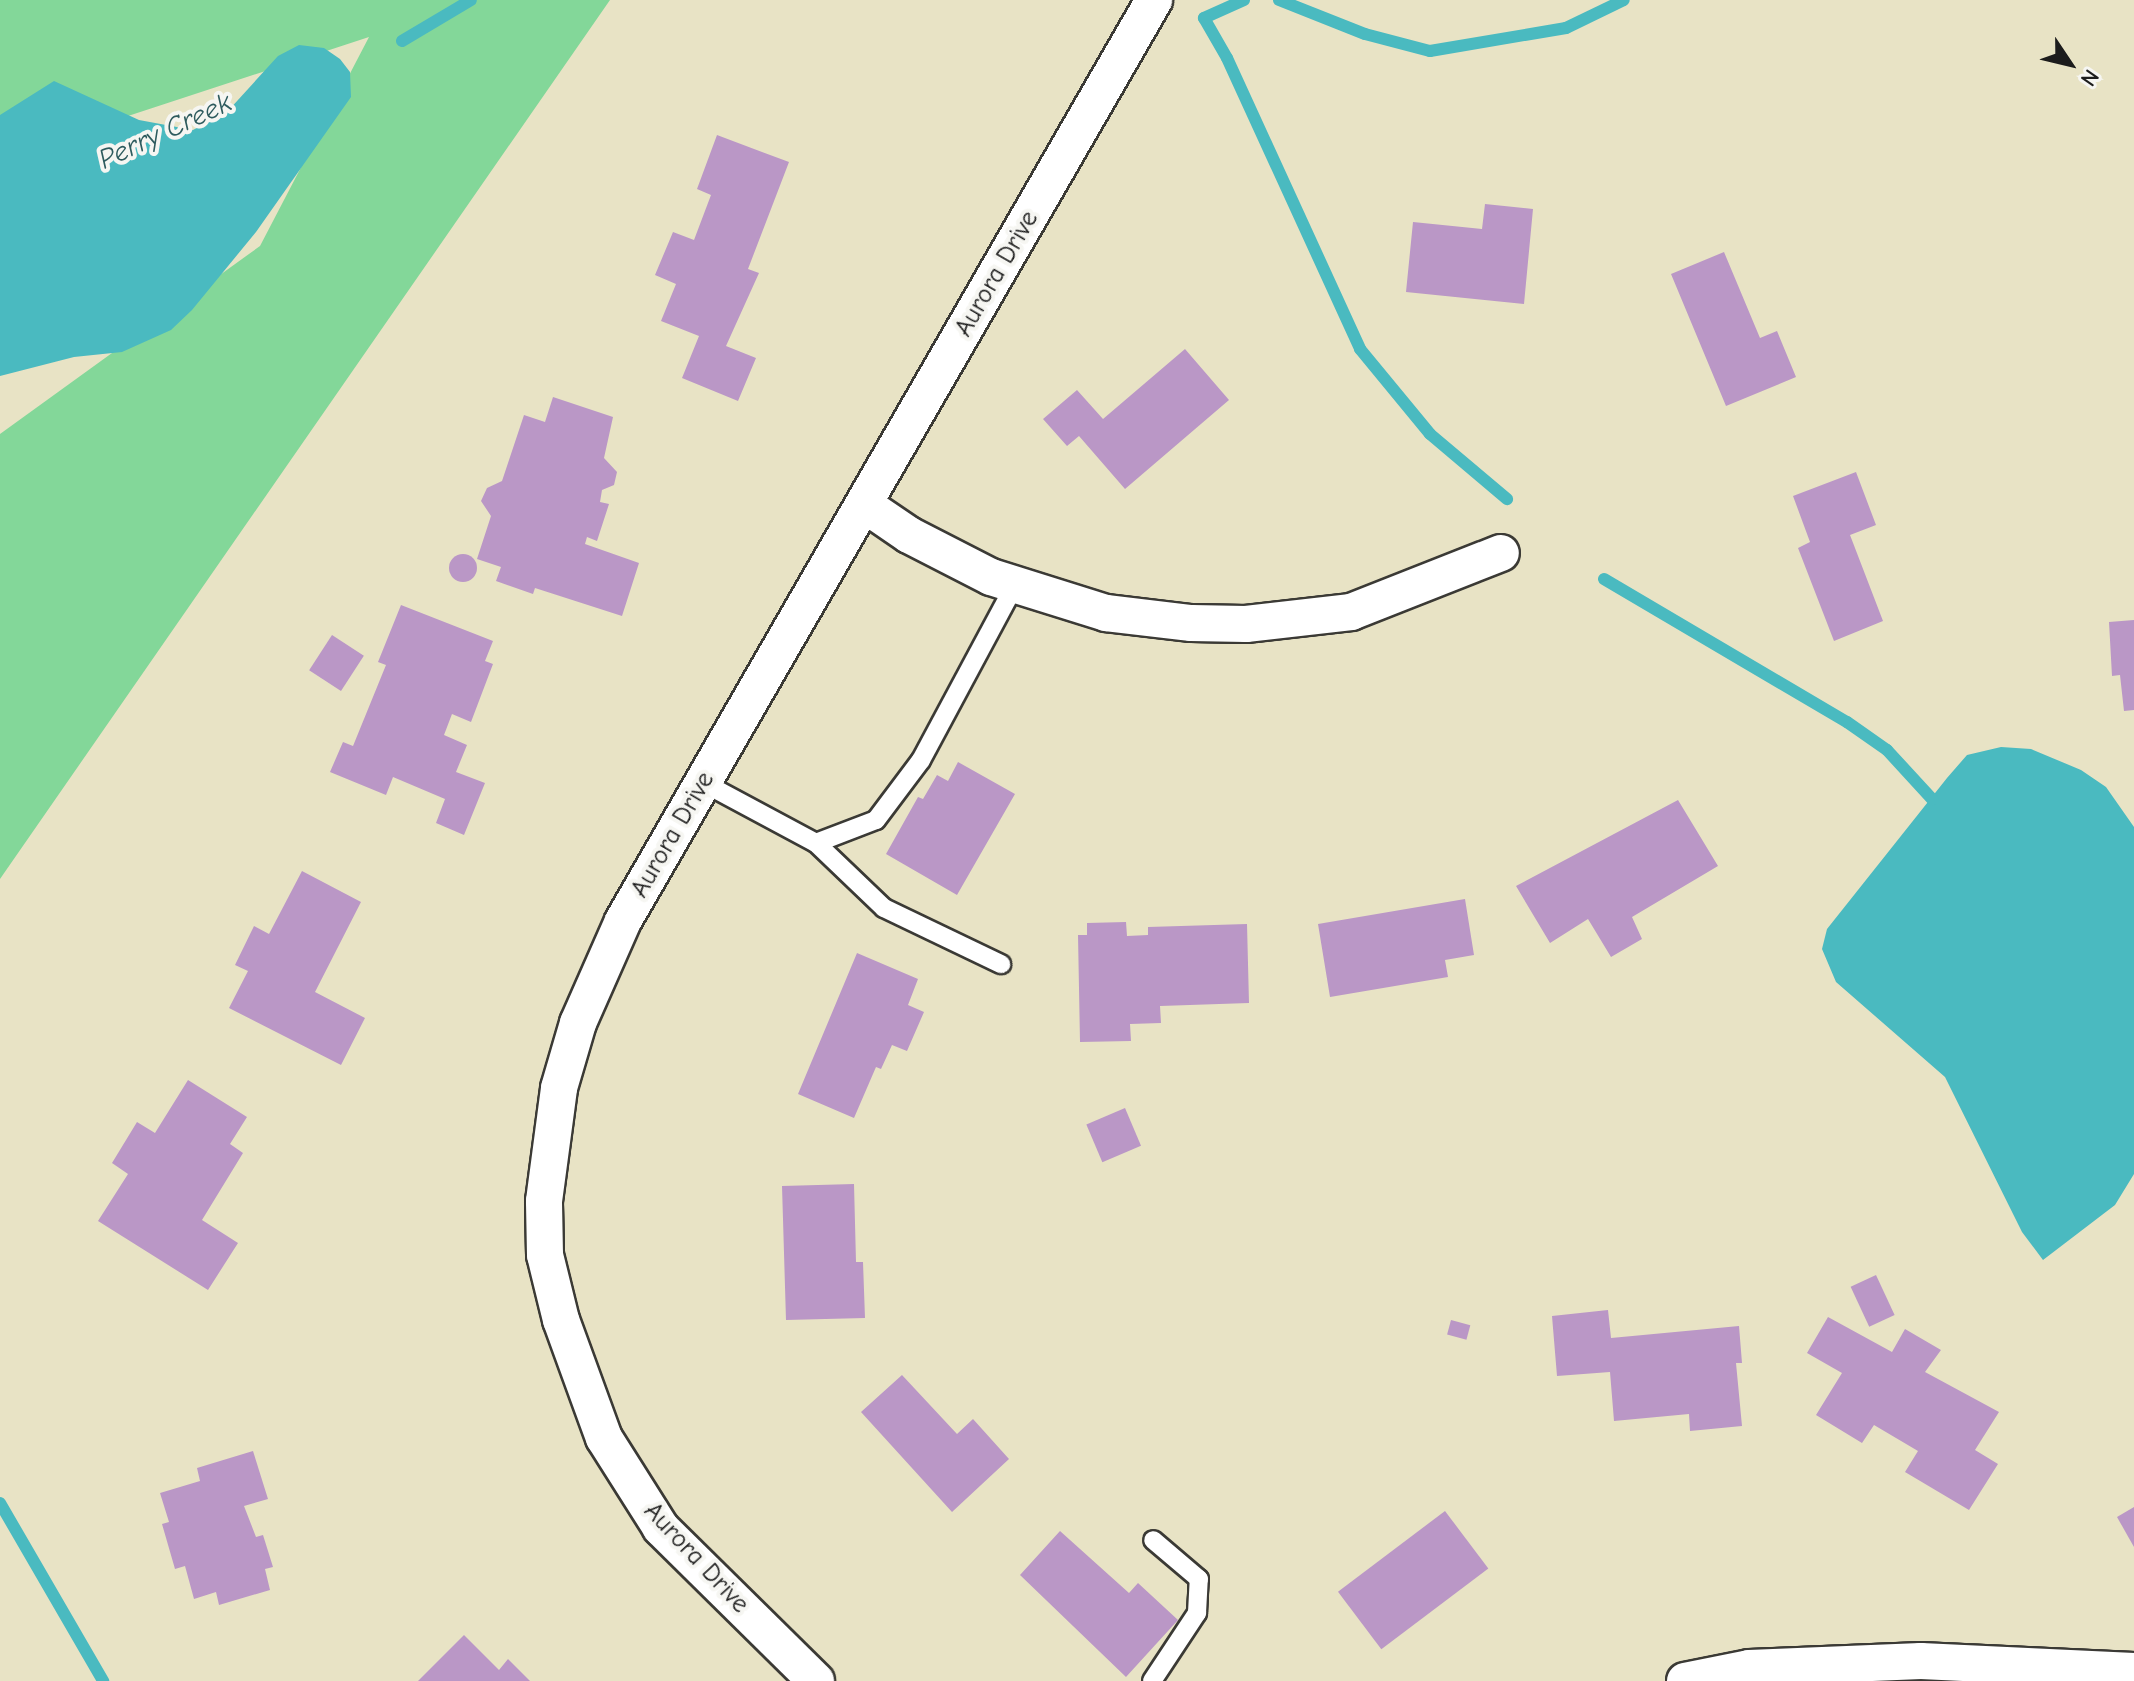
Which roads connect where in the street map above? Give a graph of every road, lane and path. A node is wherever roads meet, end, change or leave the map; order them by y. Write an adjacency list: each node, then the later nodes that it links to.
1 (1154, 0): 2 (street, Aurora Drive)
2 (865, 505): 4 (street); 5 (street, Aurora Drive)
3 (1501, 553): 4 (street)
4 (1015, 585): 6 (lane)
5 (704, 783): 6 (lane); 10 (street, Aurora Drive)
6 (816, 843): 7 (lane)
7 (1001, 964)
8 (1153, 1540): 11 (lane)
9 (2134, 1671): 12 (street)
10 (816, 1681)
11 (1152, 1681)
12 (1685, 1681)

